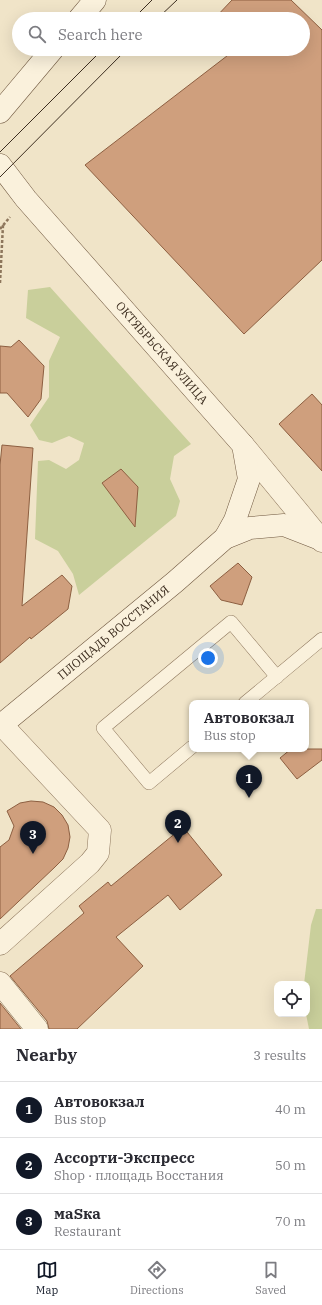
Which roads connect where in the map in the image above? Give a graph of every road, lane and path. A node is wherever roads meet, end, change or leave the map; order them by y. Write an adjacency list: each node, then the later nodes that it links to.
1 (95, 0): 2 (main road)
2 (85, 12)
3 (48, 56): 4 (main road)
4 (0, 112)
5 (0, 165): 8 (main road, ОКТЯБРЬСКАЯ УЛИЦА)
6 (3, 225): 7 (path)
7 (0, 283)
8 (243, 445): 9 (main road, ПЛОЩАДЬ ВОССТАНИЯ); 10 (main road, ОКТЯБРЬСКАЯ УЛИЦА)
9 (225, 538): 10 (main road, ПЛОЩАДЬ ВОССТАНИЯ); 14 (main road, ПЛОЩАДЬ ВОССТАНИЯ)
10 (321, 540)
11 (322, 639): 12 (lane)
12 (277, 677): 13 (lane); 15 (lane)
13 (249, 700)
14 (1, 725): 16 (main road)
15 (189, 749)
16 (0, 944)
17 (0, 983): 18 (main road)
18 (37, 1029)

